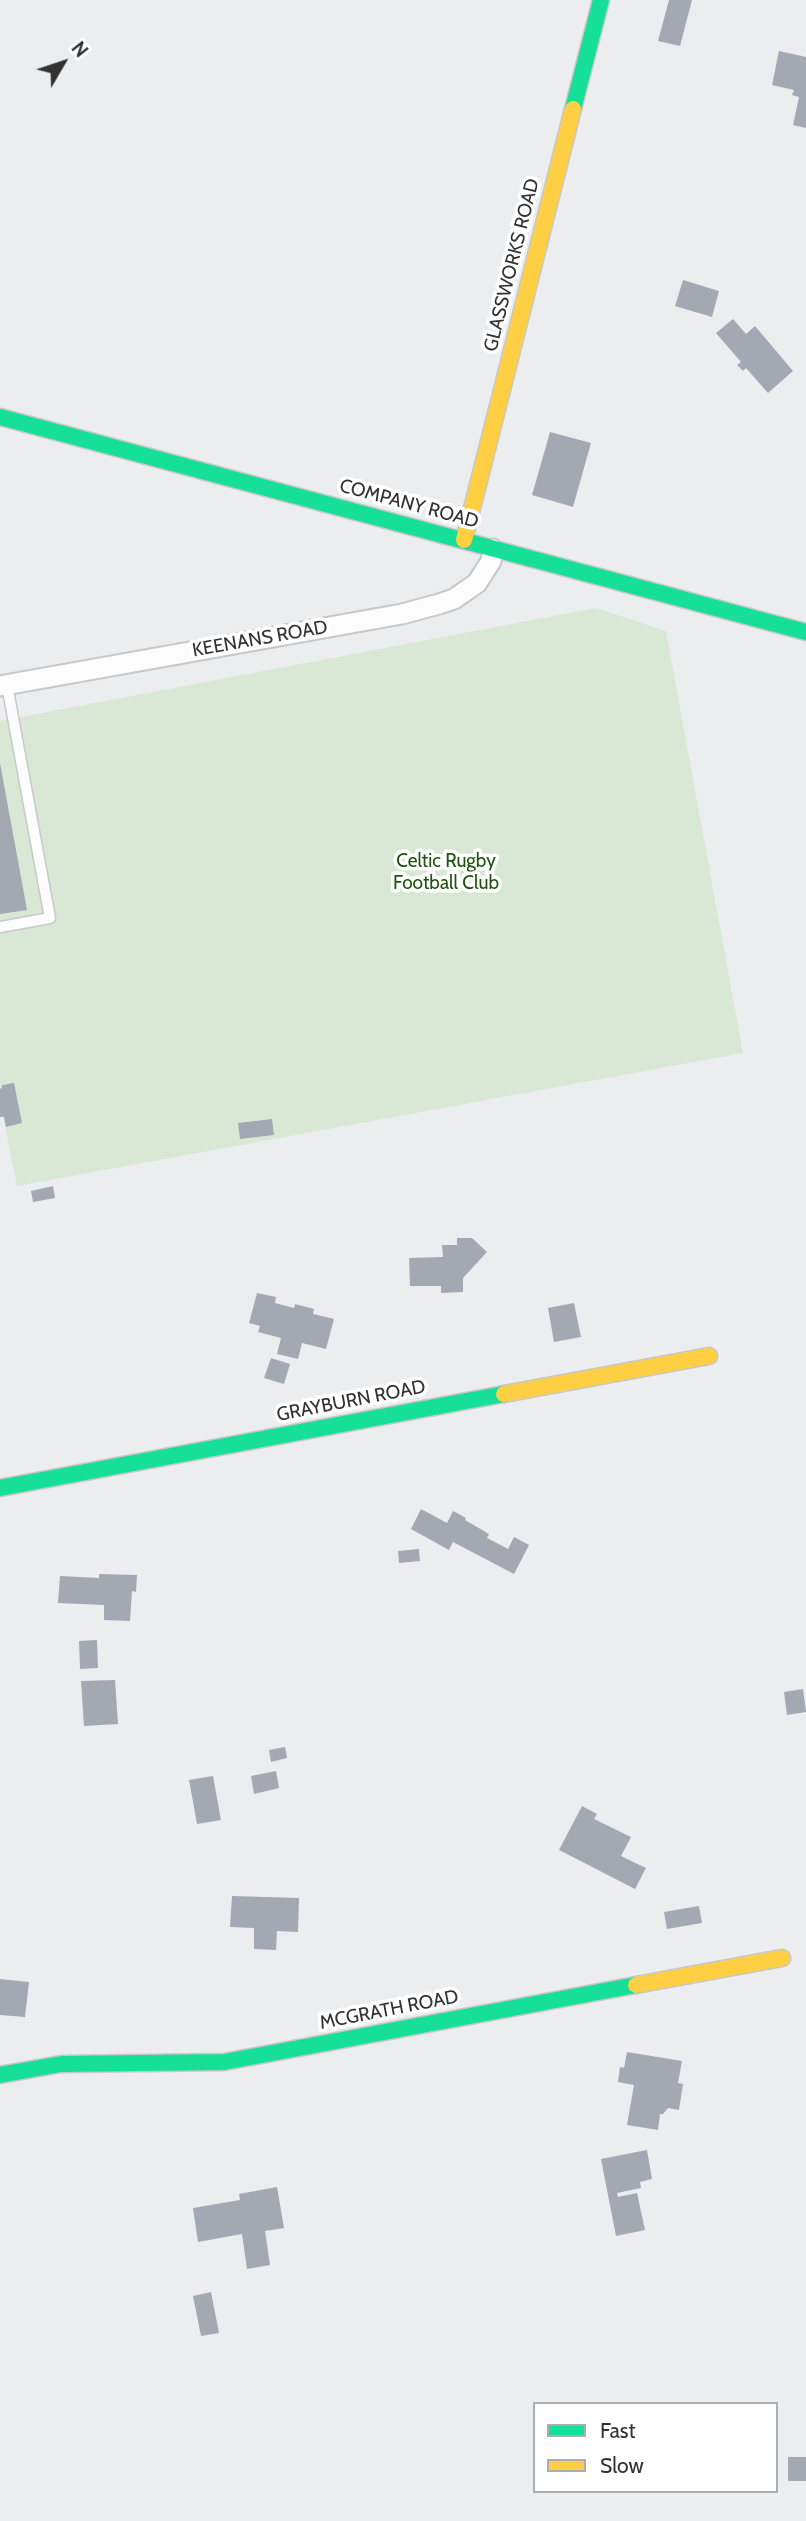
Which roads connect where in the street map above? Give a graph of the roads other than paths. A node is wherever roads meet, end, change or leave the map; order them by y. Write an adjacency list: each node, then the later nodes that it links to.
1 (601, 0): 3 (street, GLASSWORKS ROAD)
2 (0, 418): 3 (street, COMPANY ROAD)
3 (464, 540): 4 (street, COMPANY ROAD)
4 (493, 549): 5 (street, COMPANY ROAD); 6 (street, KEENANS ROAD)
5 (806, 632)
6 (4, 685): 7 (lane)
7 (0, 927)
8 (709, 1356): 9 (street, GRAYBURN ROAD)
9 (0, 1488)
10 (782, 1958): 11 (street, MCGRATH ROAD)
11 (0, 2076)

